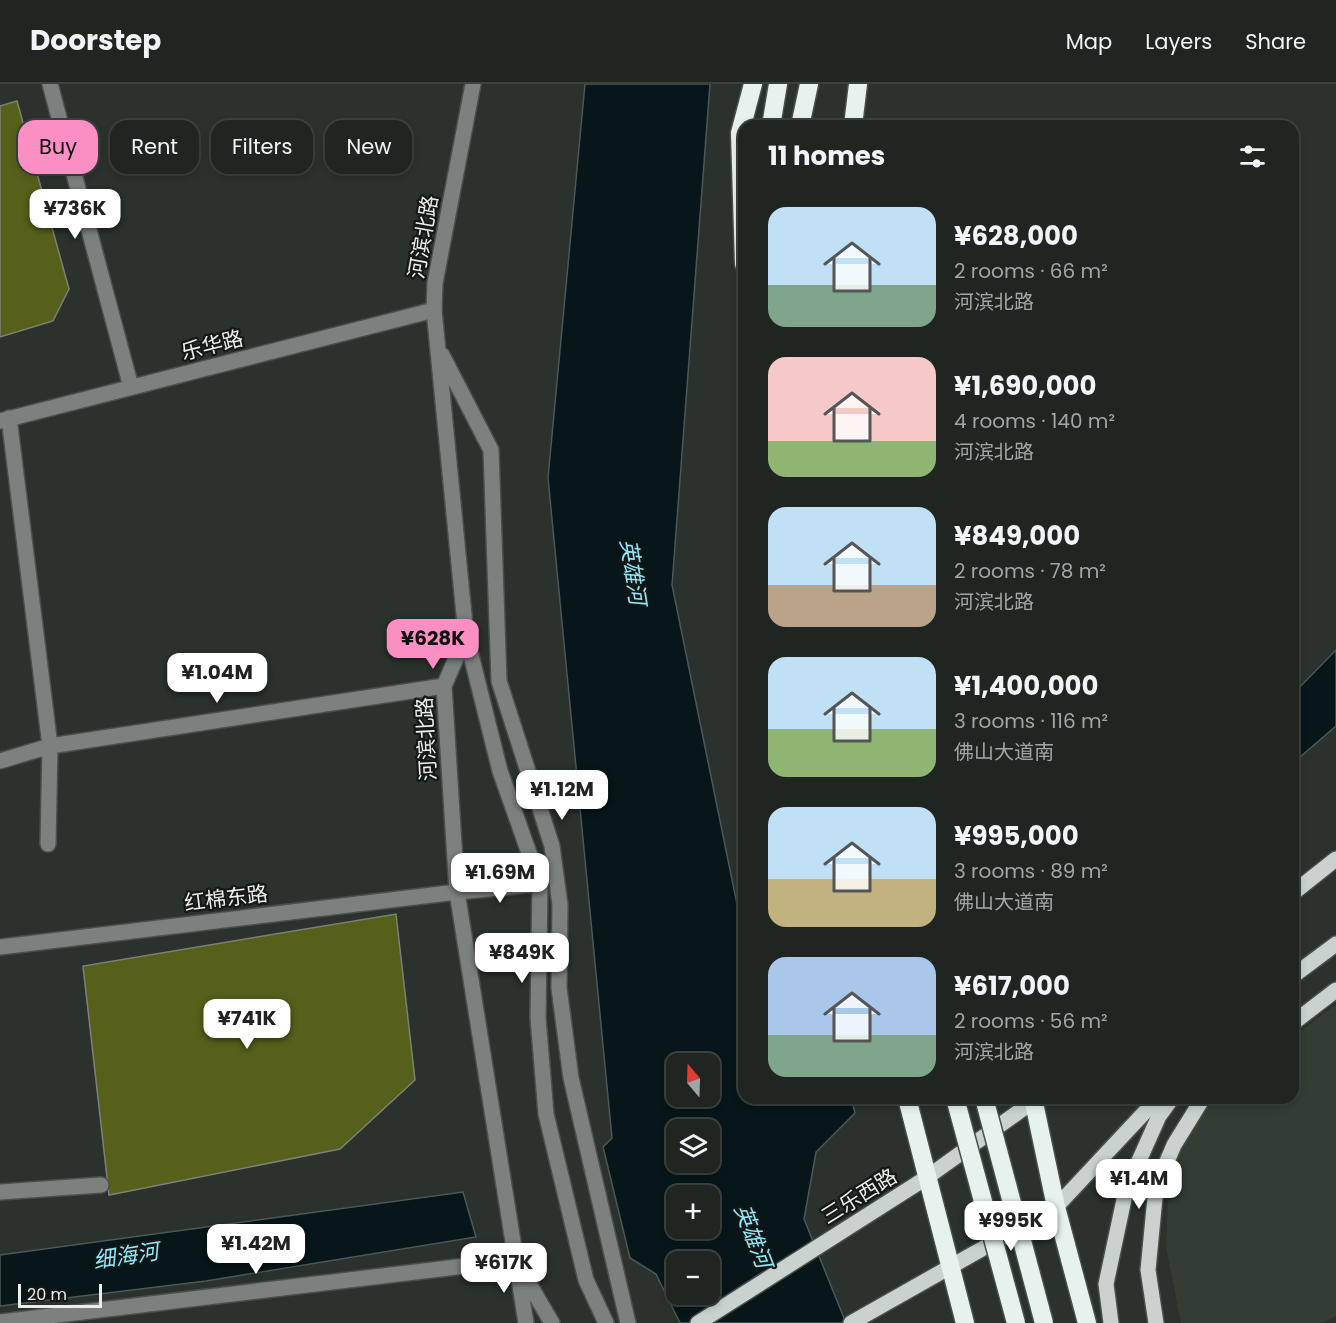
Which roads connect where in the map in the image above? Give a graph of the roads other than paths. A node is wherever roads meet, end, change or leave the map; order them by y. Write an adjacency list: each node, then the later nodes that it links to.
1 (50, 84): 13 (street)
2 (472, 84): 11 (street, 河滨北路)
3 (753, 84): 7 (highway)
4 (778, 84): 8 (highway)
5 (809, 84): 9 (highway)
6 (858, 84): 10 (highway)
7 (743, 120)
8 (772, 120)
9 (801, 120)
10 (854, 120)
11 (434, 310): 12 (street, 河滨北路); 13 (street, 乐华路)
12 (438, 346): 15 (street, 河滨北路); 47 (street)
13 (131, 387): 14 (street, 乐华路)
14 (4, 419): 17 (street)
15 (466, 635): 16 (street, 河滨北路); 21 (street)
16 (444, 686): 17 (street); 23 (street, 河滨北路)
17 (50, 746): 18 (street); 19 (street)
18 (0, 761)
19 (48, 844)
20 (1336, 859): 22 (main road)
21 (540, 884): 23 (street, 红棉东路); 46 (street)
22 (1299, 888)
23 (457, 892): 25 (street, 红棉东路); 41 (street, 河滨北路)
24 (1336, 944): 26 (main road)
25 (0, 947)
26 (1299, 972)
27 (1336, 990): 28 (main road)
28 (1299, 1018)
29 (908, 1104): 37 (highway)
30 (957, 1104): 51 (highway, bridge)
31 (986, 1104): 52 (highway, bridge)
32 (1028, 1104): 37 (main road, 三乐西路)
33 (1036, 1104): 40 (highway)
34 (1152, 1104): 40 (main road)
35 (1168, 1104): 54 (main road)
36 (1199, 1104): 55 (main road)
37 (926, 1178): 42 (highway); 48 (main road, 三乐西路)
38 (101, 1185): 39 (street)
39 (0, 1192)
40 (1056, 1207): 42 (main road); 53 (highway)
41 (515, 1260): 43 (street); 44 (street, 河滨北路); 45 (street)
42 (950, 1268): 49 (main road); 50 (highway)
43 (0, 1322)
44 (526, 1323)
45 (552, 1323)
46 (606, 1323)
47 (628, 1323)
48 (698, 1323)
49 (850, 1323)
50 (965, 1323)
51 (1016, 1323)
52 (1044, 1323)
53 (1087, 1323)
54 (1111, 1323)
55 (1156, 1323)

